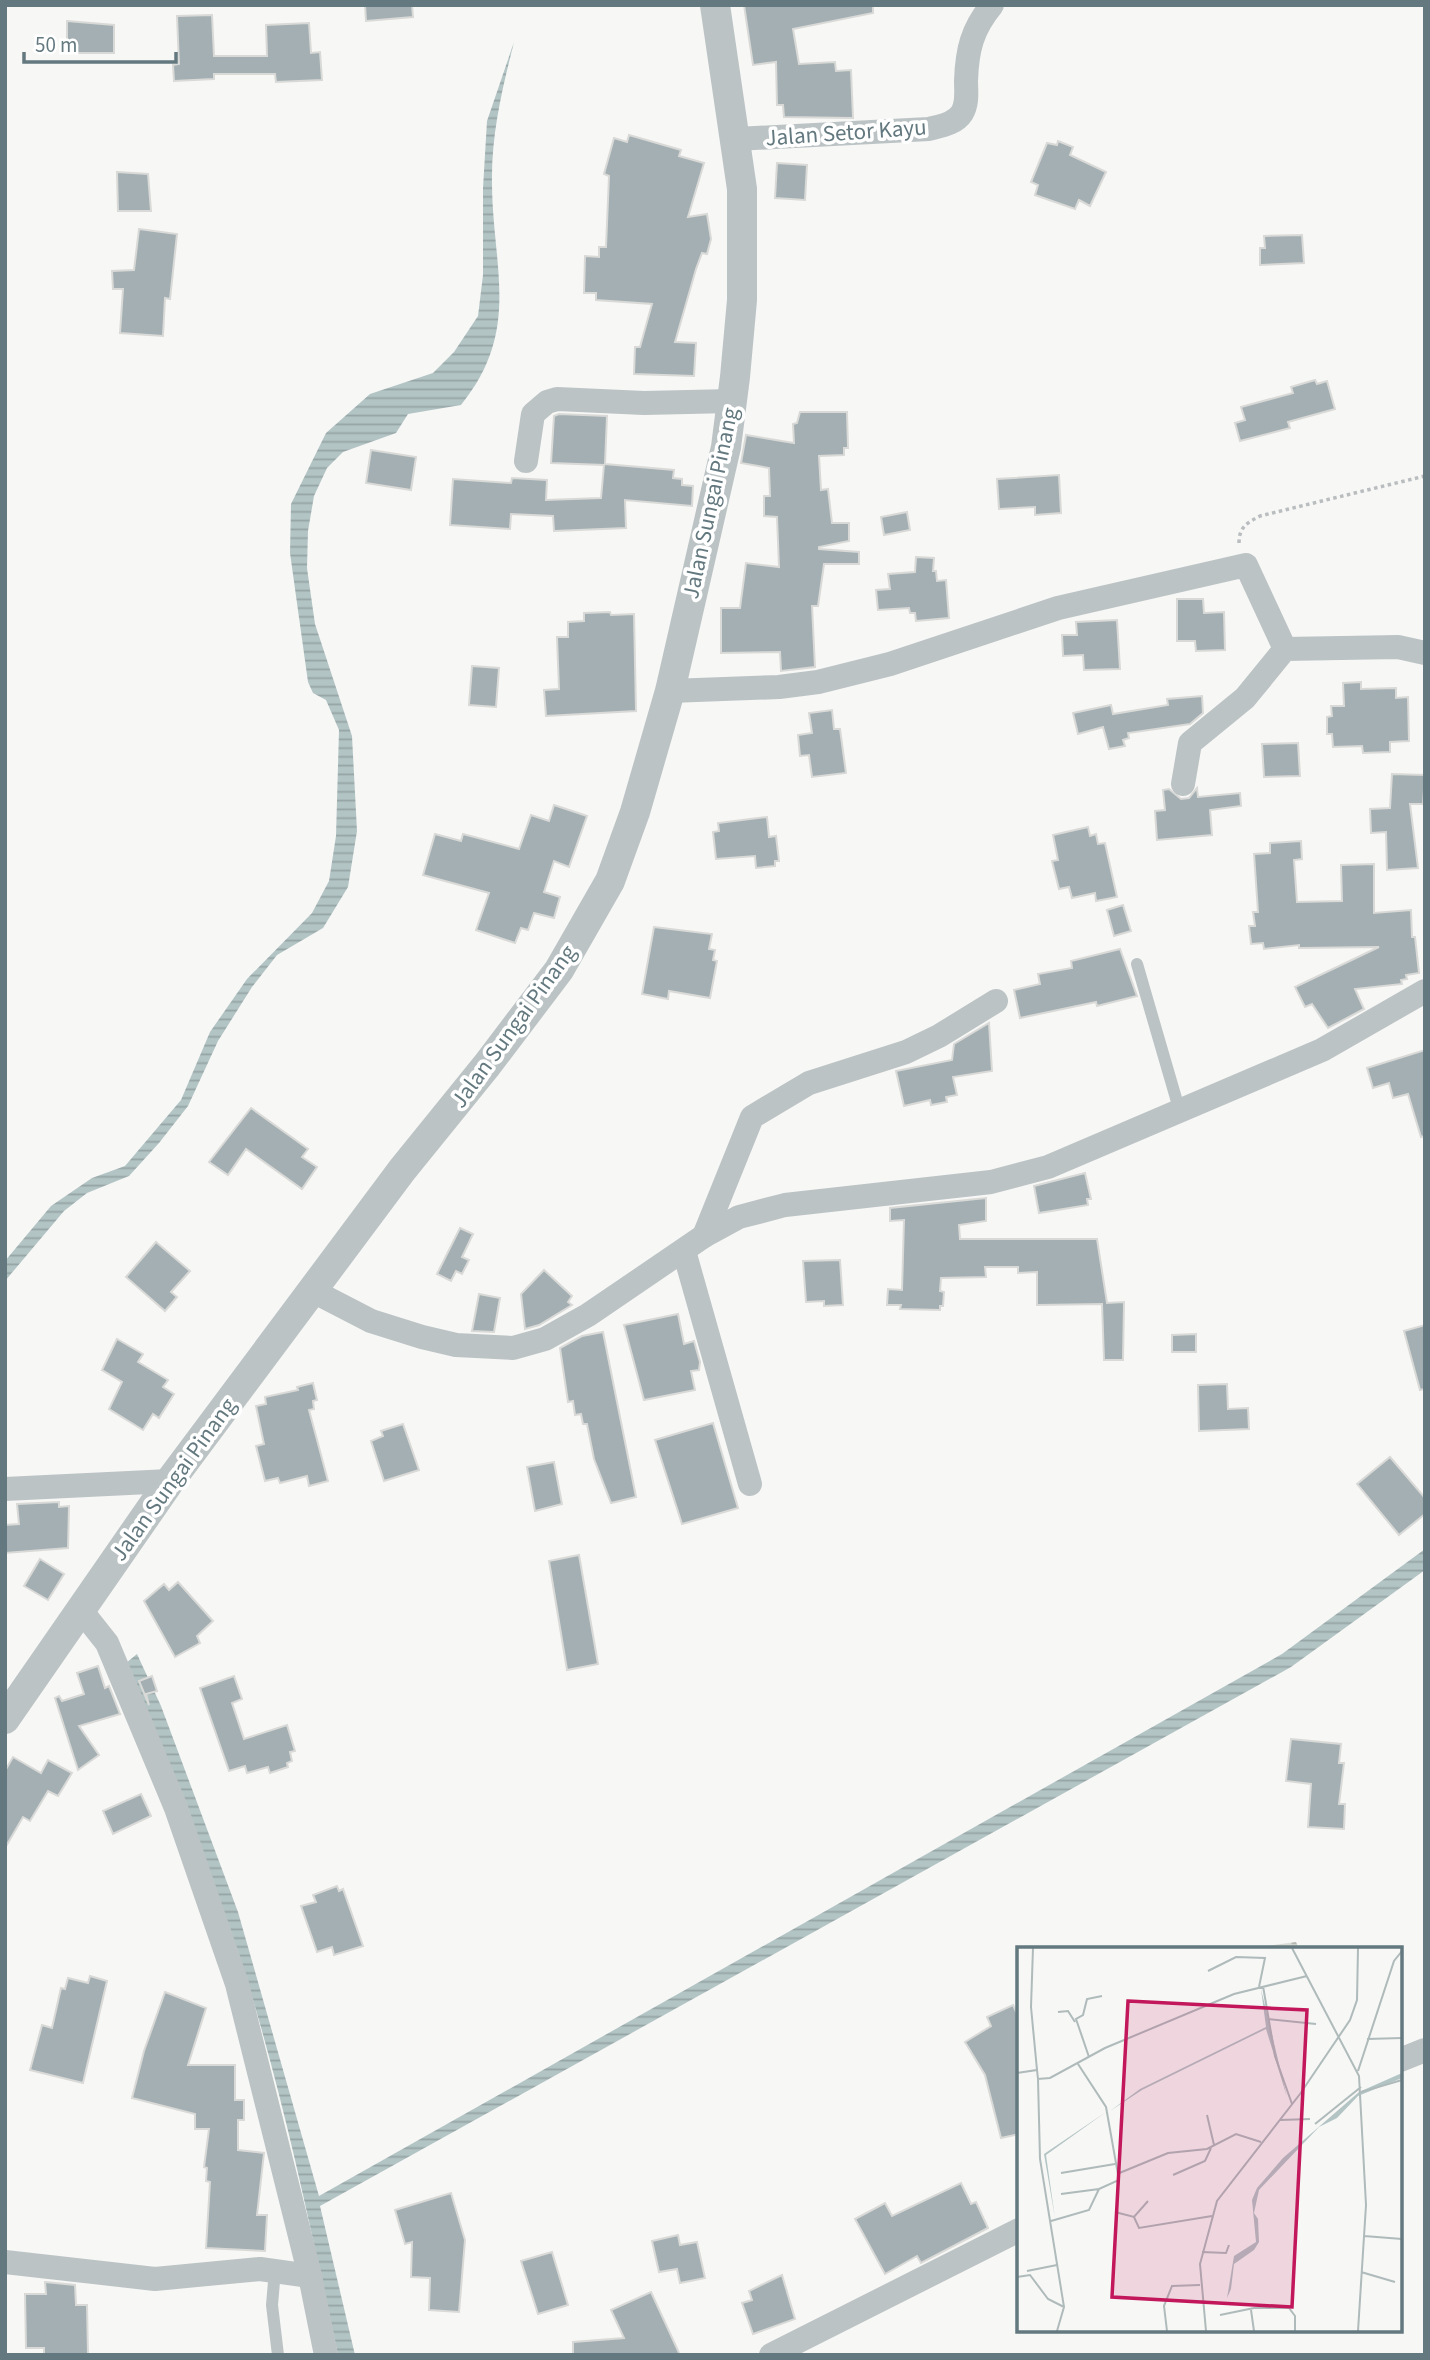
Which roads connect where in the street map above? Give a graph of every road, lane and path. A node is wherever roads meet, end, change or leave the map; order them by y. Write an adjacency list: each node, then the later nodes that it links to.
1 (715, 5): 3 (street, Jalan Sungai Pinang)
2 (992, 5): 3 (street, Jalan Setor Kayu)
3 (736, 139): 4 (street, Jalan Sungai Pinang)
4 (732, 401): 5 (street); 10 (street, Jalan Sungai Pinang)
5 (526, 461)
6 (1425, 476): 7 (path)
7 (1247, 565): 8 (street); 10 (street)
8 (1285, 649): 9 (street); 11 (street)
9 (1425, 653)
10 (670, 691): 18 (street, Jalan Sungai Pinang)
11 (1183, 784)
12 (1137, 964): 15 (lane)
13 (1425, 991): 15 (street)
14 (996, 1001): 16 (street)
15 (1180, 1112): 16 (street)
16 (704, 1236): 17 (street)
17 (684, 1251): 18 (street); 20 (street)
18 (313, 1291): 19 (street, Jalan Sungai Pinang)
19 (170, 1480): 21 (street); 22 (street, Jalan Sungai Pinang)
20 (750, 1484)
21 (5, 1489)
22 (80, 1609): 23 (street, Jalan Sungai Pinang); 29 (street)
23 (5, 1718)
24 (1425, 2050): 25 (street)
25 (1402, 2059)
26 (1017, 2231): 32 (street)
27 (5, 2262): 28 (street)
28 (275, 2270): 29 (street); 30 (lane)
29 (310, 2276): 31 (street)
30 (278, 2355)
31 (326, 2355)
32 (771, 2355)

